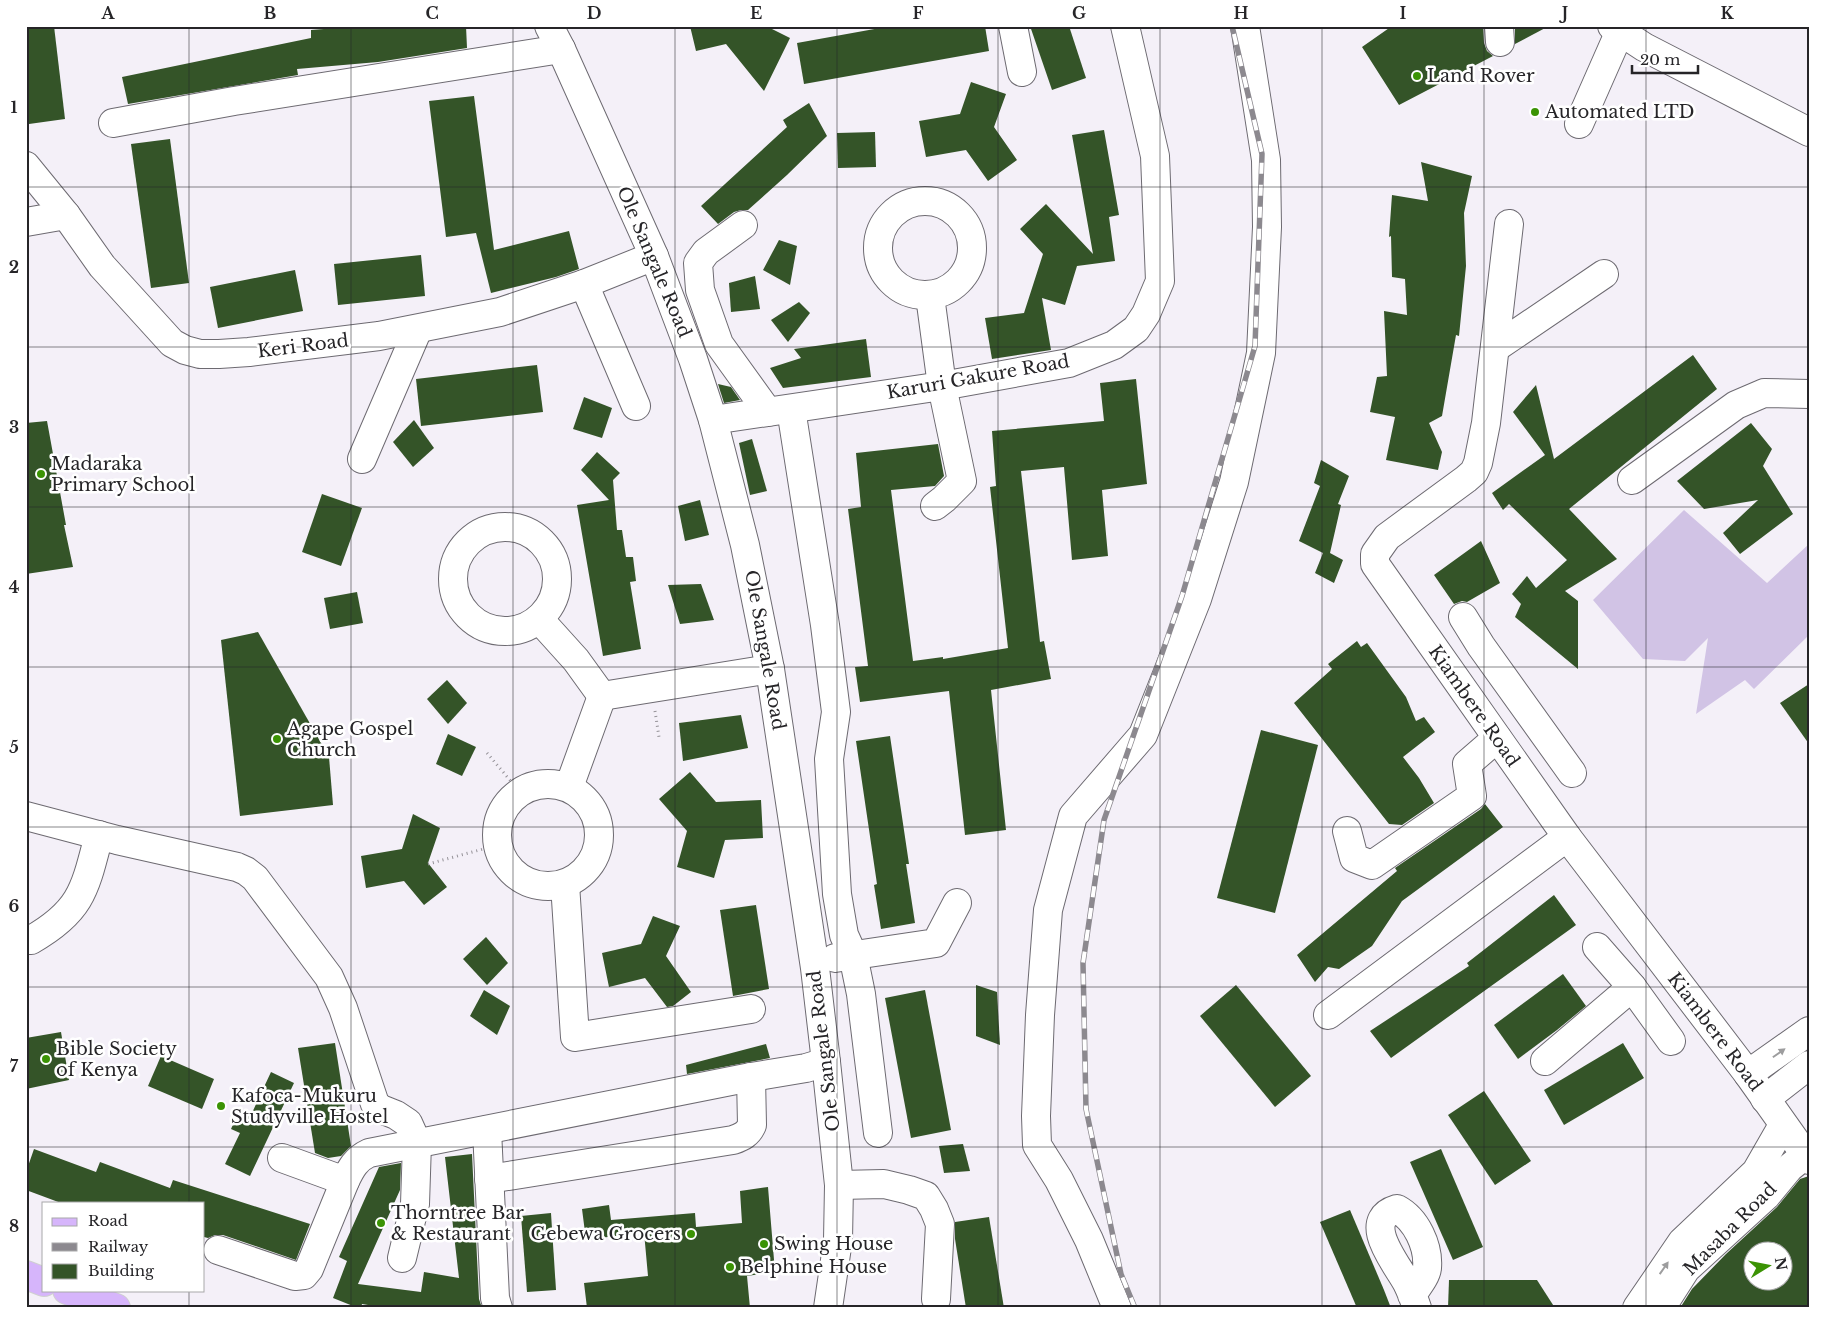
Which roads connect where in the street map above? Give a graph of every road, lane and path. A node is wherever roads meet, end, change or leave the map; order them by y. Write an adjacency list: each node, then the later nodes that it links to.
1 (1013, 26): 6 (street)
2 (1125, 26): 21 (street, Karuri Gakure Road)
3 (1245, 26): 82 (street)
4 (1616, 29): 8 (street); 9 (street)
5 (555, 38): 7 (street); 15 (street, Ole Sangale Road)
6 (1022, 72)
7 (113, 122)
8 (1579, 124)
9 (1809, 132)
10 (26, 166): 11 (street, Keri Road)
11 (66, 215): 12 (street); 19 (street, Keri Road)
12 (26, 222)
13 (1508, 224): 20 (street, Kiambere Road)
14 (743, 225): 24 (street)
15 (654, 256): 17 (street, Keri Road); 25 (street, Ole Sangale Road)
16 (1604, 274): 20 (street)
17 (584, 284): 19 (street, Keri Road); 23 (street)
18 (930, 296): 21 (street)
19 (418, 328): 26 (street)
20 (1495, 348): 33 (street, Kiambere Road)
21 (942, 386): 24 (street, Karuri Gakure Road); 28 (street)
22 (1809, 394): 27 (street)
23 (636, 406)
24 (780, 410): 25 (street, Karuri Gakure Road); 50 (street)
25 (713, 420): 32 (street, Ole Sangale Road)
26 (362, 458)
27 (1632, 480)
28 (935, 506)
29 (1463, 617): 31 (street)
30 (539, 619): 34 (street)
31 (1481, 646): 33 (street); 37 (street)
32 (770, 669): 34 (street); 52 (street, Ole Sangale Road)
33 (1452, 674): 35 (street, Kiambere Road)
34 (602, 696): 38 (street)
35 (1497, 738): 41 (street); 43 (street, Kiambere Road)
36 (487, 753): 39 (path)
37 (1572, 773)
38 (569, 788): 39 (street); 46 (street)
39 (520, 792): 44 (street)
40 (26, 816): 42 (street)
41 (1346, 831)
42 (99, 835): 48 (street); 67 (street)
43 (1567, 837): 51 (street, Kiambere Road); 55 (street)
44 (498, 845): 45 (path); 46 (street)
45 (428, 864)
46 (565, 884): 54 (street)
47 (956, 903): 50 (street)
48 (31, 940)
49 (1597, 947): 53 (street)
50 (853, 955): 52 (street); 66 (street)
51 (1657, 955): 53 (street); 61 (street, Kiambere Road)
52 (814, 962): 59 (street, Ole Sangale Road)
53 (1629, 983): 57 (street); 58 (street)
54 (751, 1009)
55 (1328, 1015)
56 (1809, 1032): 61 (street, one-way to 56)
57 (1671, 1041)
58 (1544, 1061)
59 (826, 1062): 62 (street); 72 (street, Ole Sangale Road)
60 (1809, 1065): 63 (street)
61 (1748, 1074): 63 (street, Kiambere Road)
62 (751, 1077): 65 (street); 70 (street)
63 (1765, 1099): 64 (street, Kiambere Road)
64 (1783, 1125): 68 (street, Kiambere Road); 83 (street, Masaba Road, one-way to 64)
65 (487, 1130): 67 (street); 70 (street)
66 (878, 1133)
67 (417, 1143): 71 (street); 74 (street)
68 (1807, 1157): 84 (street, Masaba Road)
69 (282, 1158): 71 (street)
70 (489, 1179): 80 (street)
71 (345, 1181): 73 (street)
72 (839, 1185): 78 (street); 81 (street, Ole Sangale Road)
73 (218, 1250)
74 (402, 1258)
75 (26, 1275): 76 (main road)
76 (42, 1281)
77 (72, 1292): 79 (main road)
78 (936, 1300)
79 (116, 1308)
80 (498, 1308)
81 (828, 1308)
82 (1116, 1308)
83 (1637, 1308)
84 (1661, 1308)

